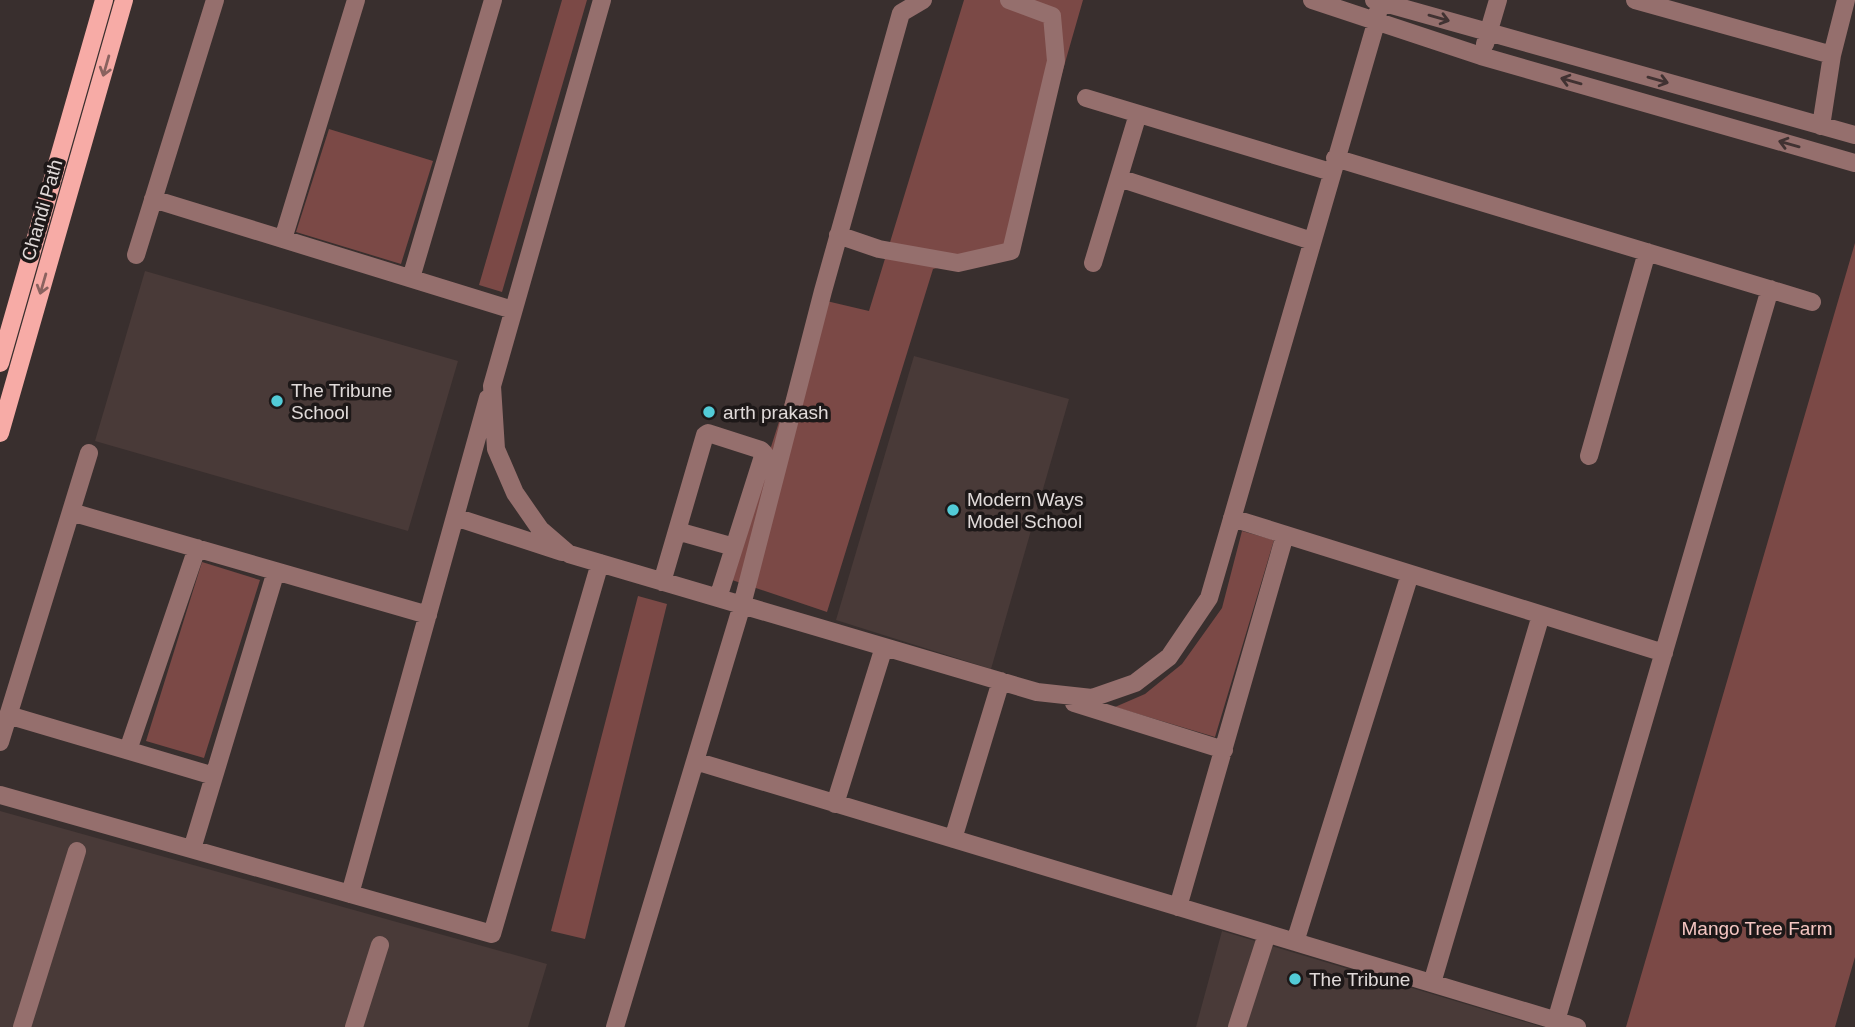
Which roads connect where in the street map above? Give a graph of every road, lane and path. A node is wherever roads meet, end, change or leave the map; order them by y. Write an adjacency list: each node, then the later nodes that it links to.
1 (104, 0): 36 (main road, Chandi Path)
2 (124, 0): 38 (main road, Chandi Path, one-way to 38)
3 (215, 0): 25 (street)
4 (356, 0): 27 (street)
5 (493, 0): 32 (street)
6 (602, 0): 35 (street)
7 (923, 0): 26 (street)
8 (1009, 0): 26 (street)
9 (1312, 0): 14 (street)
10 (1498, 0): 15 (street)
11 (1635, 0): 17 (street)
12 (1846, 0): 17 (street)
13 (1377, 1): 14 (street); 15 (street, one-way to 15)
14 (1377, 23): 16 (street); 23 (street)
15 (1488, 32): 16 (street); 20 (street, one-way to 20)
16 (1481, 55): 22 (street, one-way to 16)
17 (1832, 55): 20 (street)
18 (1086, 98): 19 (street)
19 (1138, 114): 23 (street); 24 (street)
20 (1821, 126): 21 (street)
21 (1855, 135)
22 (1855, 163)
23 (1333, 165): 28 (street); 29 (street)
24 (1119, 178): 28 (street); 31 (street)
25 (153, 199): 27 (street); 30 (street)
26 (838, 235): 54 (street)
27 (283, 239): 32 (street)
28 (1312, 241): 43 (street)
29 (1647, 252): 33 (street); 40 (street)
30 (136, 255)
31 (1093, 263)
32 (411, 278): 35 (street)
33 (1770, 289): 34 (street); 58 (street)
34 (1812, 302)
35 (513, 310): 37 (street)
36 (0, 363)
37 (492, 386): 42 (street); 48 (street)
38 (0, 433)
39 (89, 453): 41 (street)
40 (1589, 456)
41 (71, 512): 47 (street); 61 (street)
42 (455, 517): 48 (street); 55 (street)
43 (1232, 518): 45 (street); 60 (street)
44 (677, 531): 46 (street); 46 (street); 52 (street)
45 (1285, 535): 51 (street); 64 (street)
46 (734, 547): 53 (street)
47 (197, 548): 50 (street); 63 (street)
48 (569, 554): 49 (street)
49 (600, 563): 52 (street); 72 (street)
50 (276, 571): 55 (street); 66 (street)
51 (1410, 574): 56 (street); 75 (street)
52 (662, 582): 53 (street)
53 (718, 598): 54 (street)
54 (742, 605): 57 (street); 65 (street)
55 (428, 615): 72 (street)
56 (1541, 615): 58 (street); 77 (street)
57 (884, 647): 59 (street); 68 (street)
58 (1664, 653): 78 (street)
59 (1001, 681): 60 (street); 69 (street)
60 (1037, 692): 64 (street)
61 (8, 715): 62 (street); 63 (street)
62 (0, 742)
63 (128, 750): 66 (street)
64 (1224, 750): 73 (street)
65 (695, 761): 68 (street); 81 (street)
66 (214, 776): 70 (street)
67 (0, 795): 70 (street)
68 (835, 804): 69 (street)
69 (953, 839): 73 (street)
70 (192, 849): 72 (street)
71 (77, 851): 79 (street)
72 (350, 894)
73 (1178, 907): 74 (street)
74 (1268, 934): 75 (street); 82 (street)
75 (1295, 942): 77 (street)
76 (380, 945): 80 (street)
77 (1433, 984): 78 (street)
78 (1556, 1021): 83 (street)
79 (22, 1027)
80 (354, 1027)
81 (615, 1027)
82 (1237, 1027)
83 (1577, 1027)

